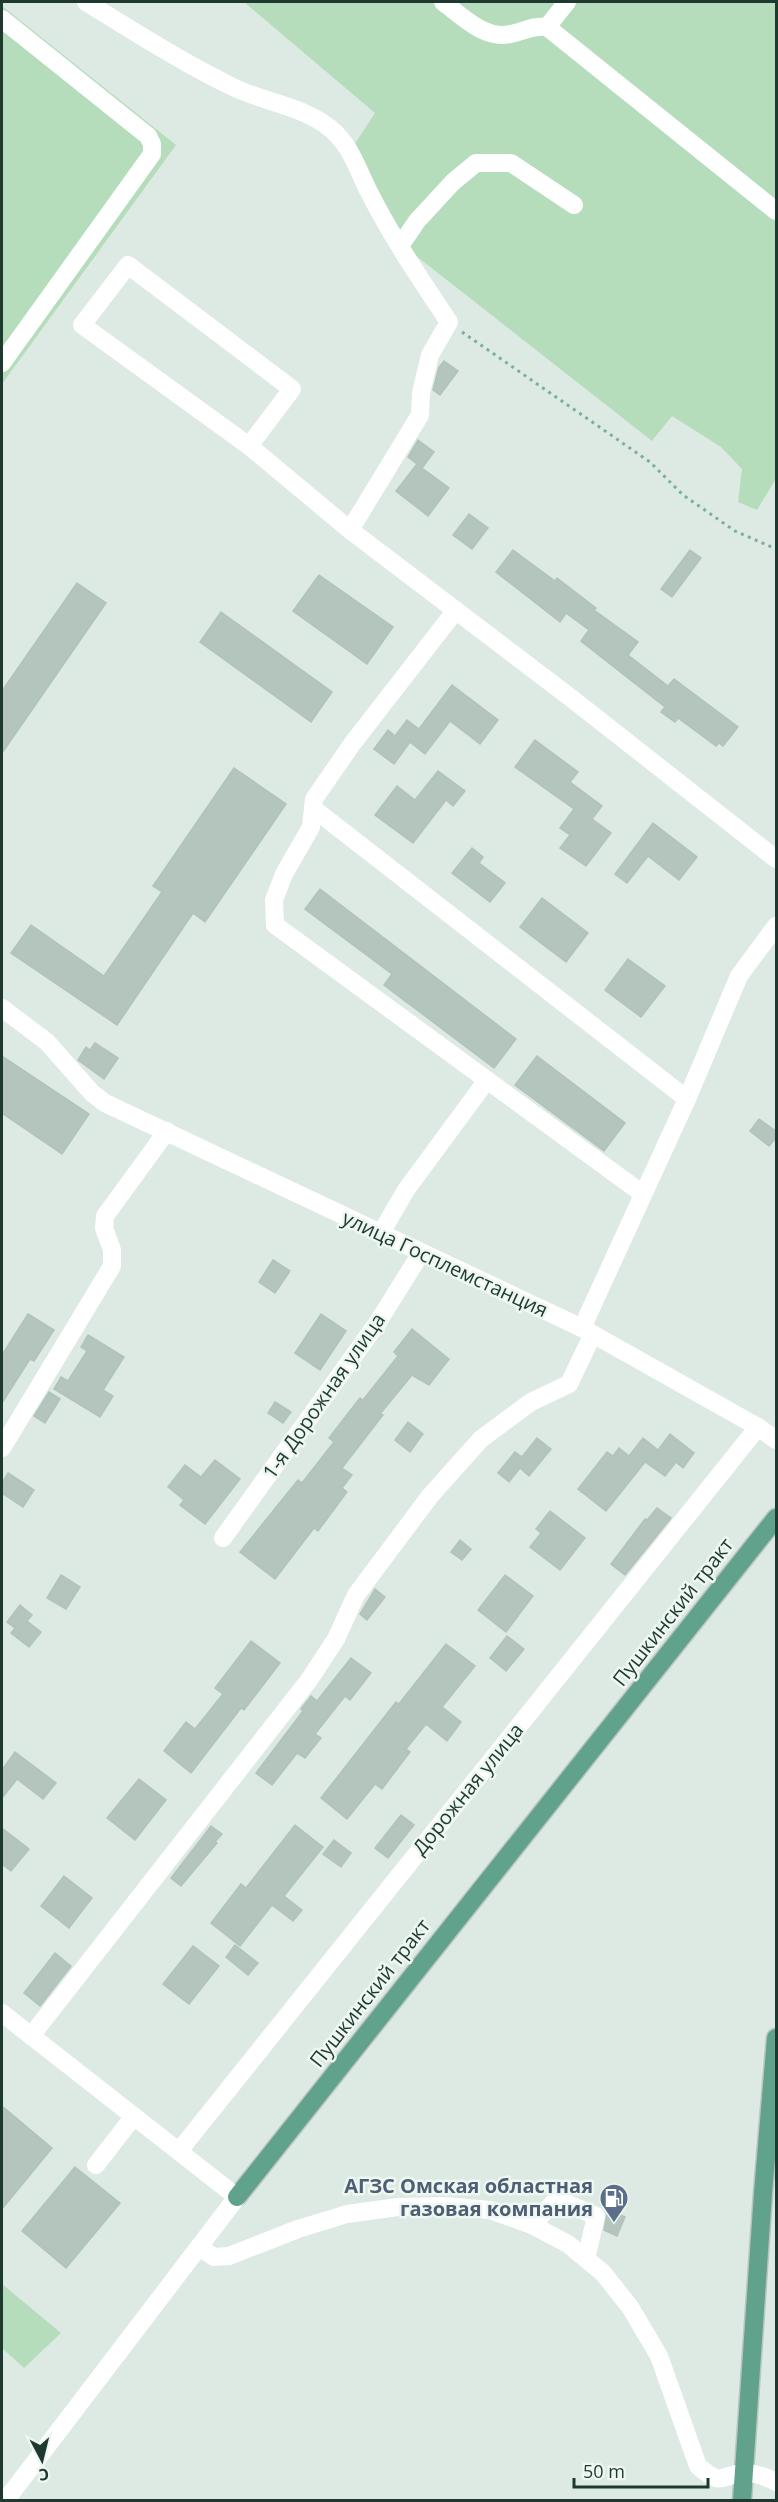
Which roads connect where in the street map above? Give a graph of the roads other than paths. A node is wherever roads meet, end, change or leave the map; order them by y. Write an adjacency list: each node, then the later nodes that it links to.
1 (86, 2): 8 (street)
2 (443, 2): 5 (street)
3 (567, 2): 5 (street)
4 (2, 19): 9 (street)
5 (547, 27): 7 (street)
6 (574, 205): 8 (street)
7 (777, 211)
8 (400, 246): 11 (street)
9 (2, 363)
10 (249, 446): 10 (street); 11 (street)
11 (350, 530): 12 (street)
12 (456, 610): 13 (street); 14 (street)
13 (314, 809): 17 (street); 18 (street)
14 (777, 859)
15 (777, 926): 18 (street)
16 (2, 1008): 19 (street, улица Госплемстанция)
17 (487, 1080): 20 (street); 21 (street)
18 (687, 1099): 20 (street)
19 (167, 1131): 21 (street, улица Госплемстанция); 26 (street)
20 (643, 1194): 23 (street)
21 (381, 1233): 22 (street, улица Госплемстанция)
22 (421, 1252): 23 (street, улица Госплемстанция); 28 (street, 1-я Дорожная улица)
23 (588, 1331): 24 (street, улица Госплемстанция); 30 (street)
24 (758, 1427): 25 (street, улица Госплемстанция); 33 (street, Дорожная улица)
25 (777, 1440)
26 (2, 1448)
27 (777, 1518): 35 (main road, Пушкинский тракт)
28 (223, 1538)
29 (2, 2015): 30 (street)
30 (31, 2036): 32 (street)
31 (777, 2038): 39 (main road)
32 (134, 2116): 33 (street); 34 (street)
33 (179, 2151): 35 (street)
34 (96, 2165)
35 (237, 2196): 37 (street, Пушкинский тракт)
36 (532, 2225): 37 (street); 38 (street); 38 (street)
37 (199, 2247): 41 (street, Пушкинский тракт)
38 (586, 2259): 39 (street)
39 (744, 2473): 40 (street); 42 (main road)
40 (777, 2482)
41 (6, 2500)
42 (742, 2500)

